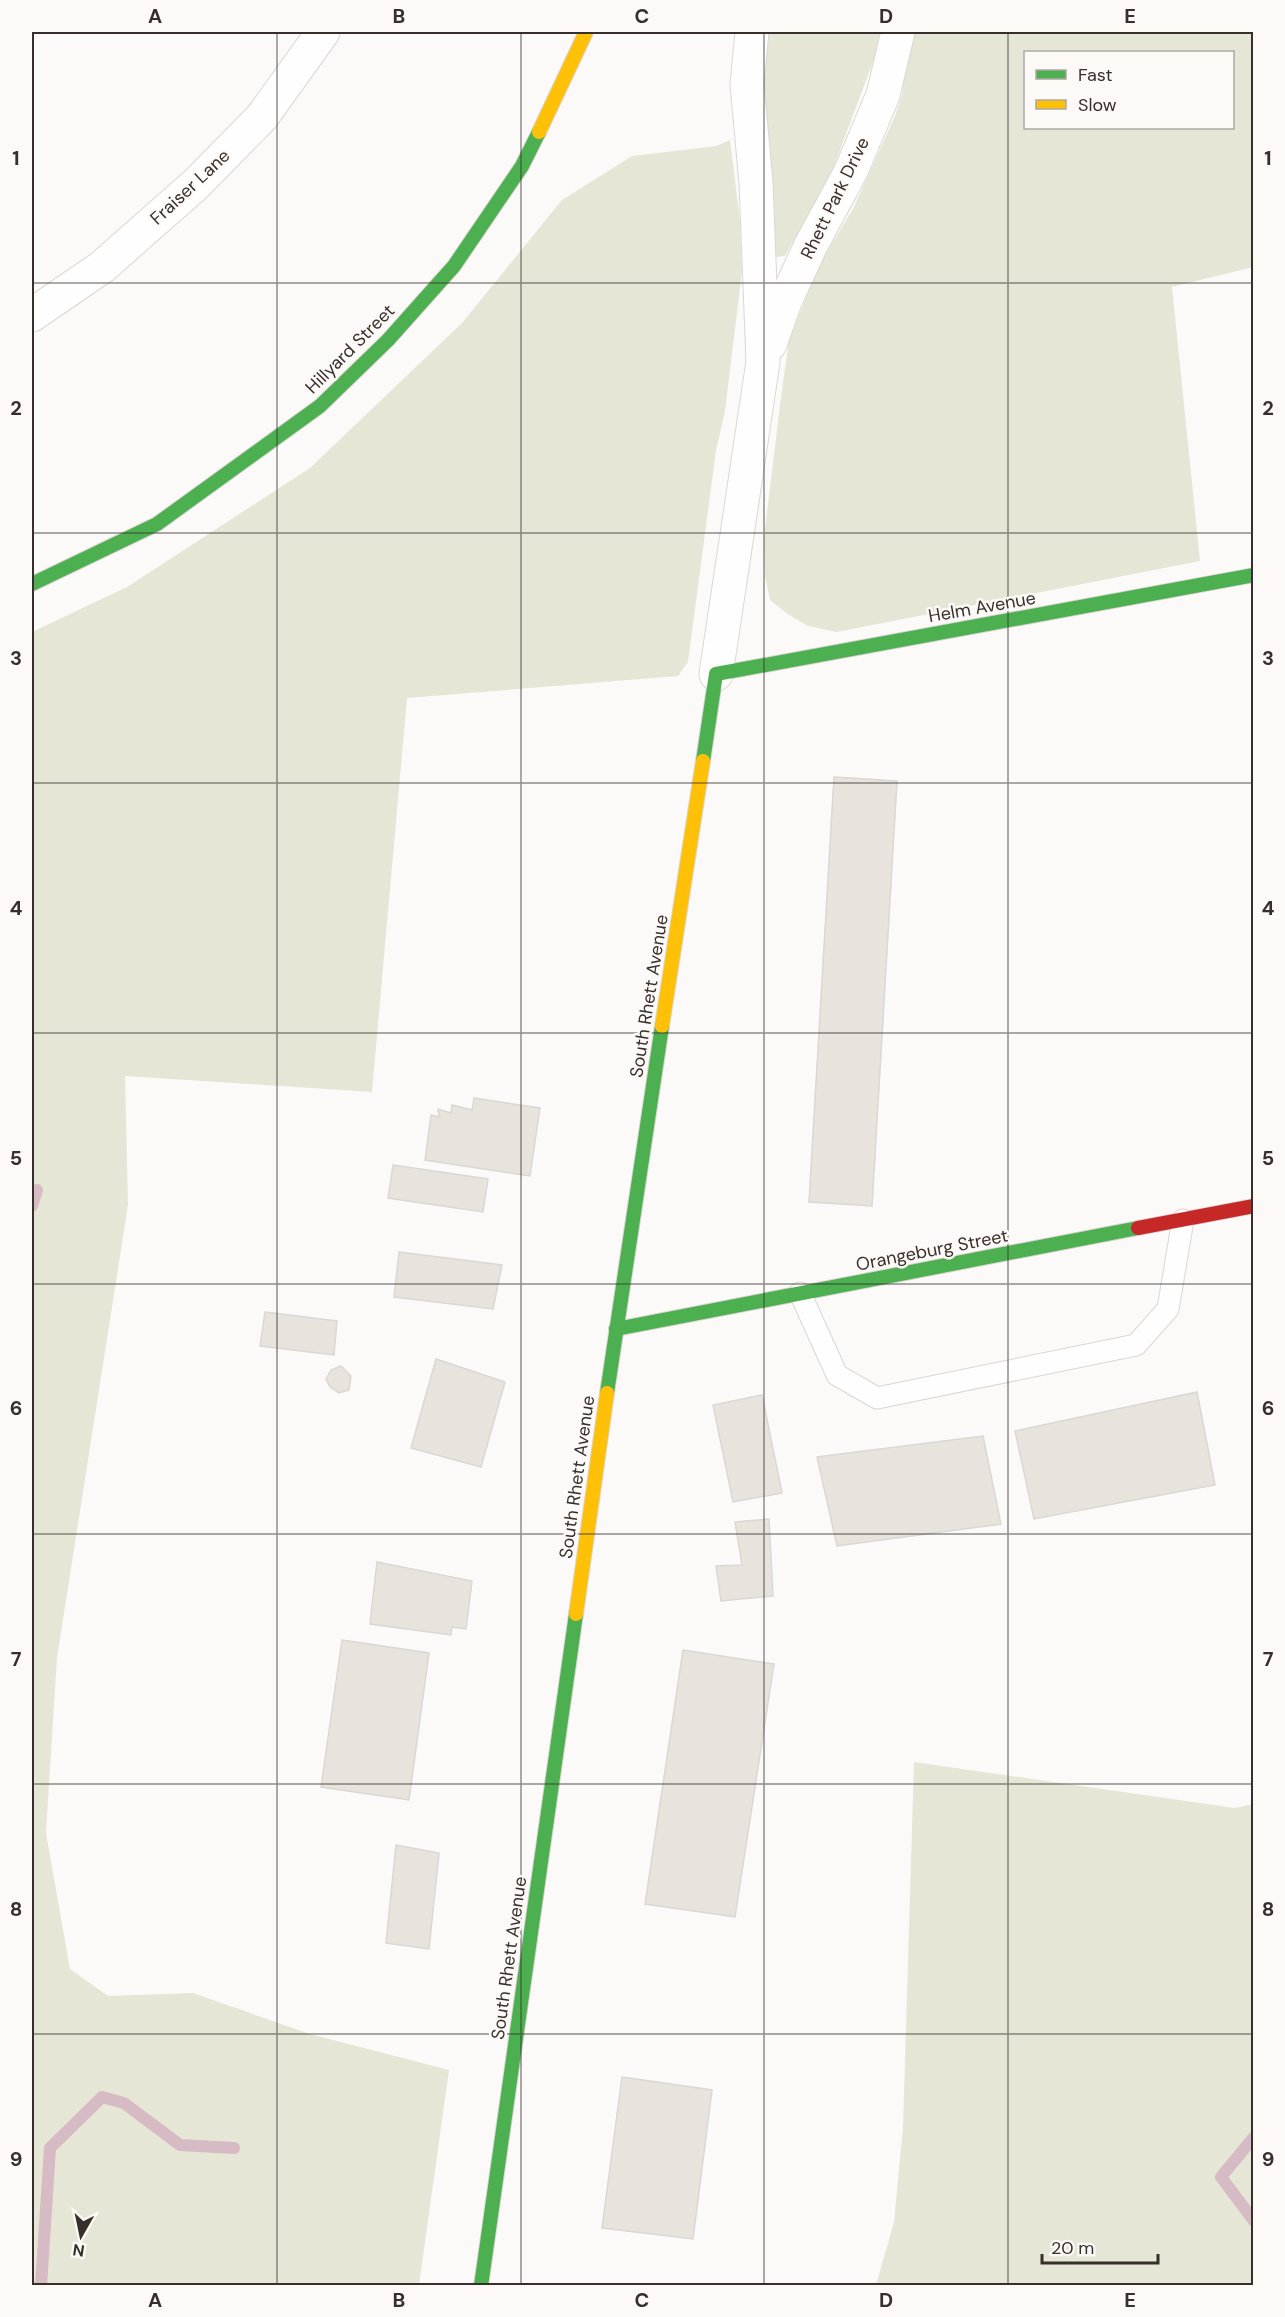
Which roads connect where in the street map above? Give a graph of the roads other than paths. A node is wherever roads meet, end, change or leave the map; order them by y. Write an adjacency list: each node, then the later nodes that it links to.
1 (323, 32): 5 (street, Fraiser Lane)
2 (586, 32): 8 (street, Hillyard Street)
3 (752, 32): 6 (street, Rhett Park Drive)
4 (898, 32): 6 (street, Rhett Park Drive)
5 (32, 315)
6 (763, 362): 9 (street, Rhett Park Drive)
7 (1254, 575): 9 (street, Helm Avenue)
8 (32, 584)
9 (716, 674): 13 (street, South Rhett Avenue)
10 (1254, 1206): 11 (street, Orangeburg Street)
11 (1183, 1220): 12 (street, Orangeburg Street); 12 (lane)
12 (800, 1293): 13 (street, Orangeburg Street)
13 (616, 1329): 14 (street, South Rhett Avenue)
14 (480, 2286)

